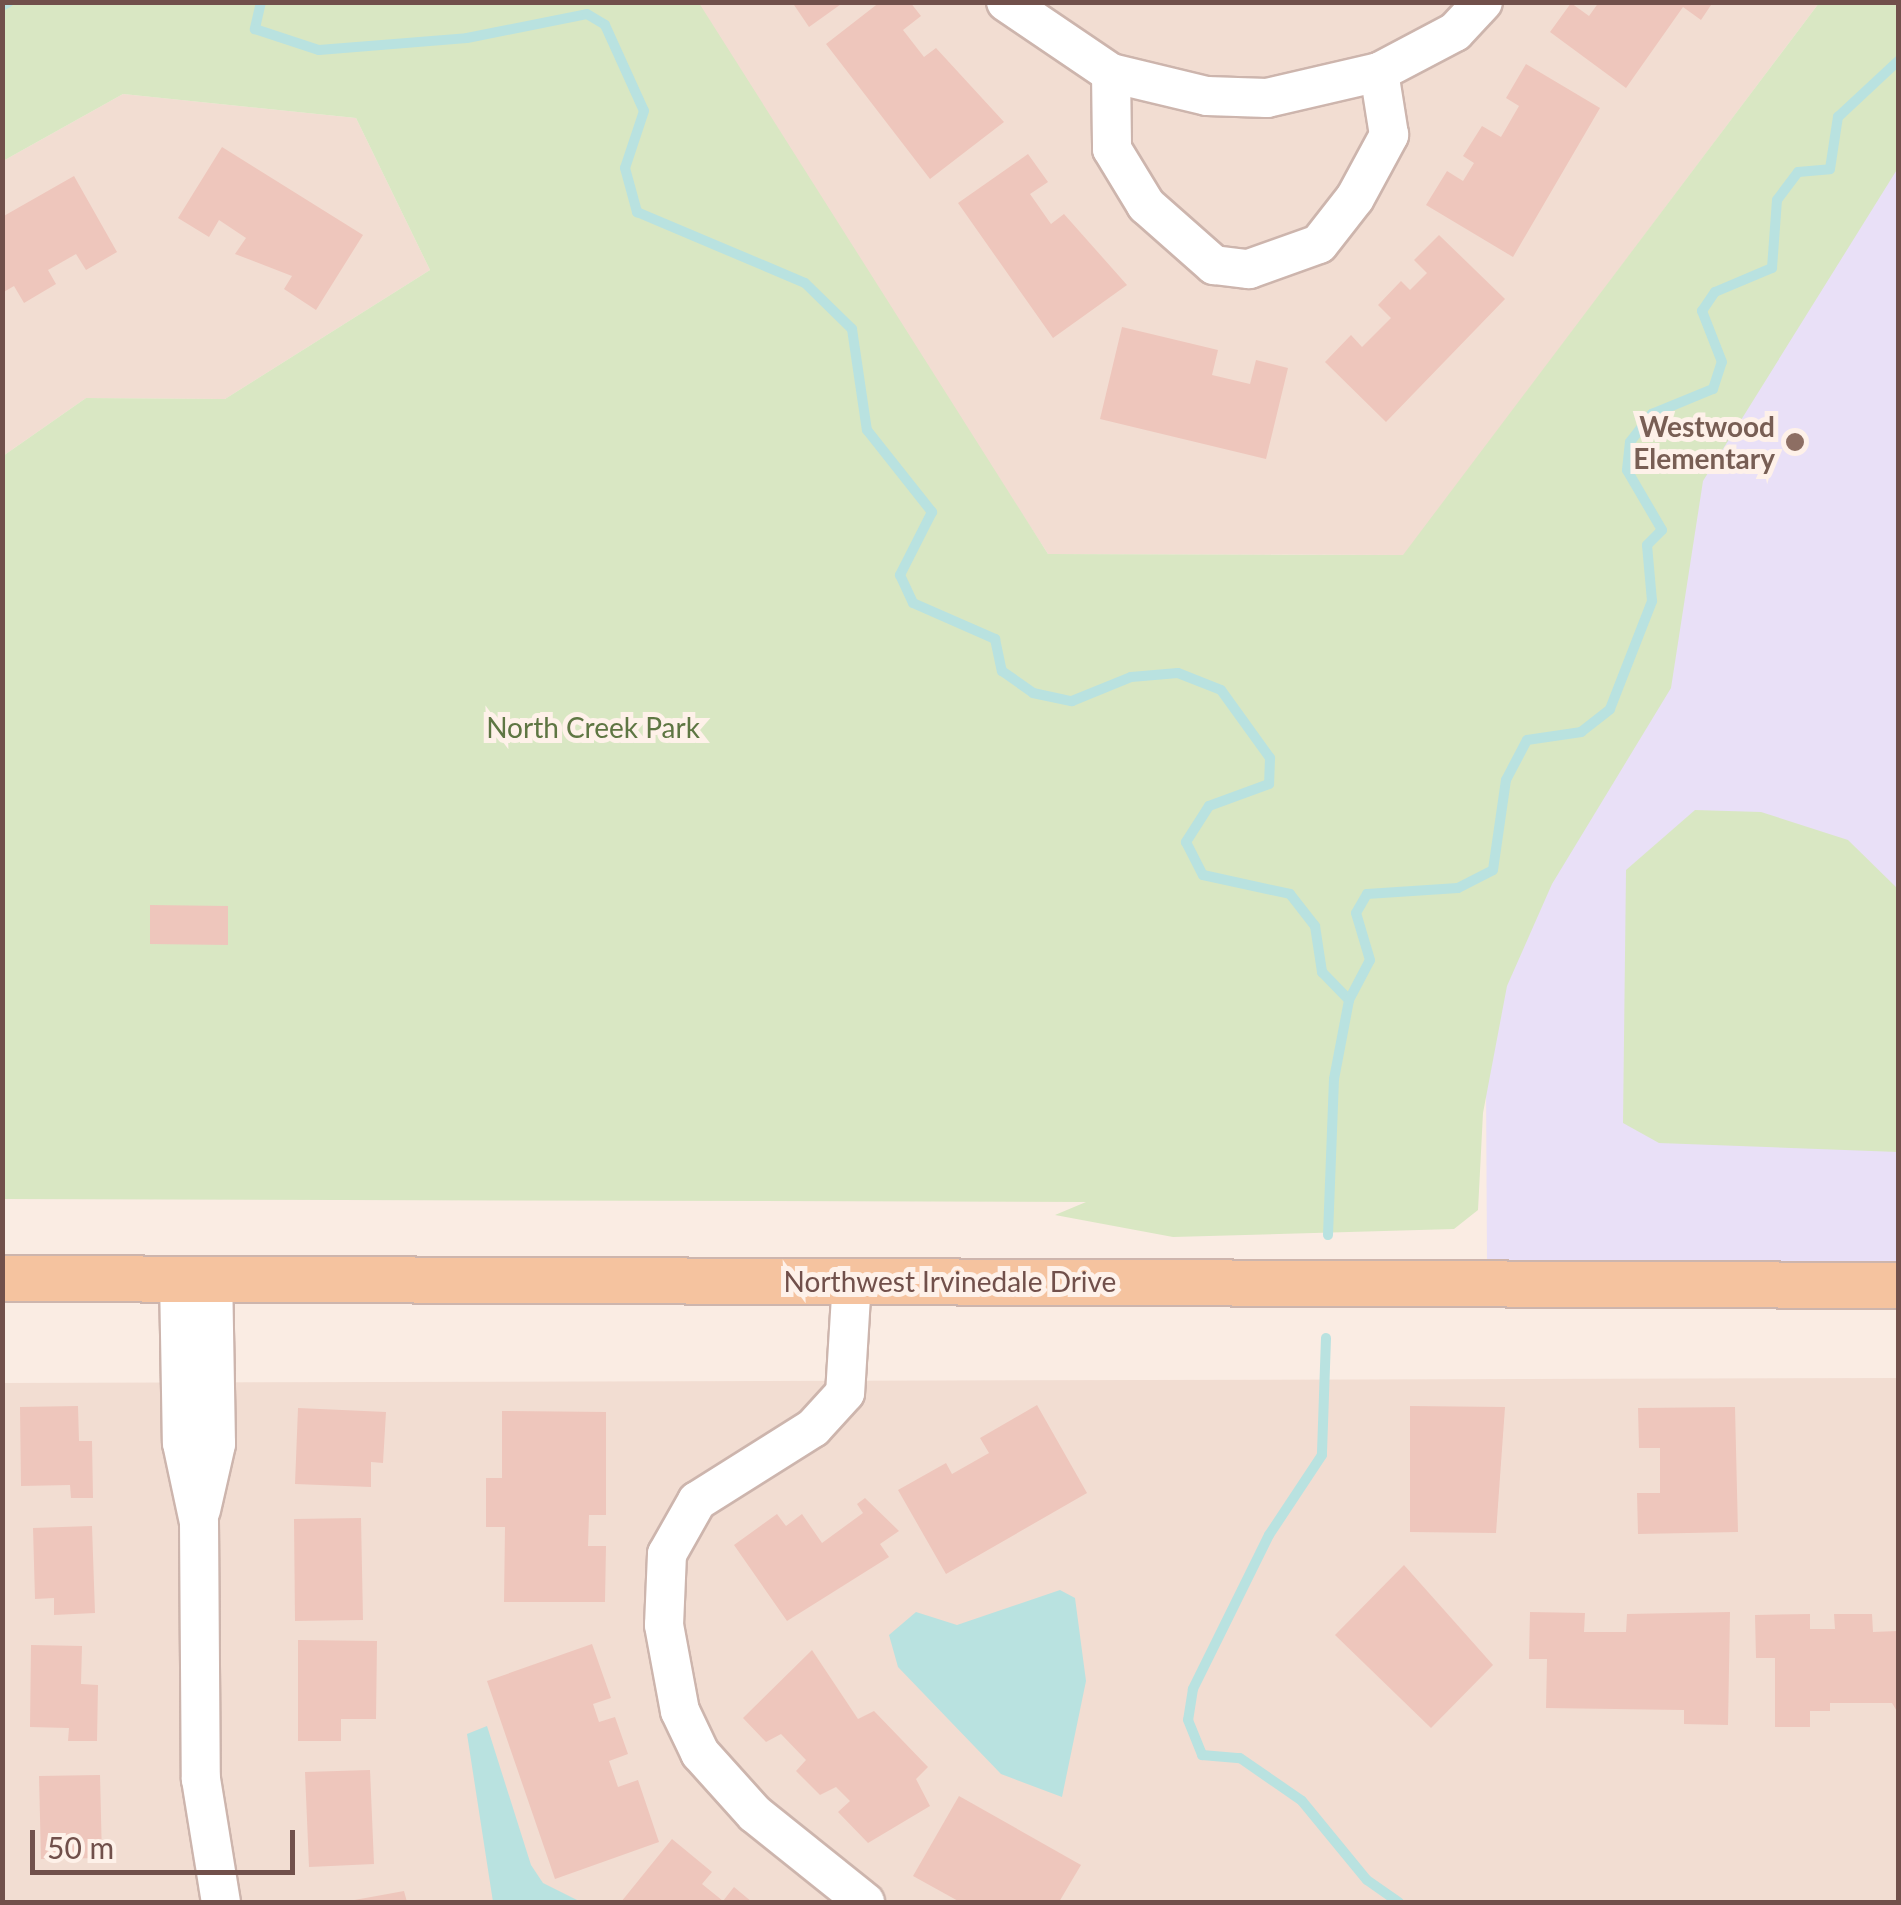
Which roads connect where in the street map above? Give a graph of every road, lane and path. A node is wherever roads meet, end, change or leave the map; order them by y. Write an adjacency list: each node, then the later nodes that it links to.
1 (1006, 2): 4 (street)
2 (1482, 2): 3 (street)
3 (1379, 72): 4 (street); 4 (street)
4 (1112, 73)
5 (196, 1277): 6 (main road, Northwest Irvinedale Drive); 7 (main road, Northwest Irvinedale Drive); 9 (street)
6 (2, 1278)
7 (852, 1280): 8 (main road, Northwest Irvinedale Drive); 10 (street)
8 (1898, 1285)
9 (222, 1902)
10 (865, 1902)

